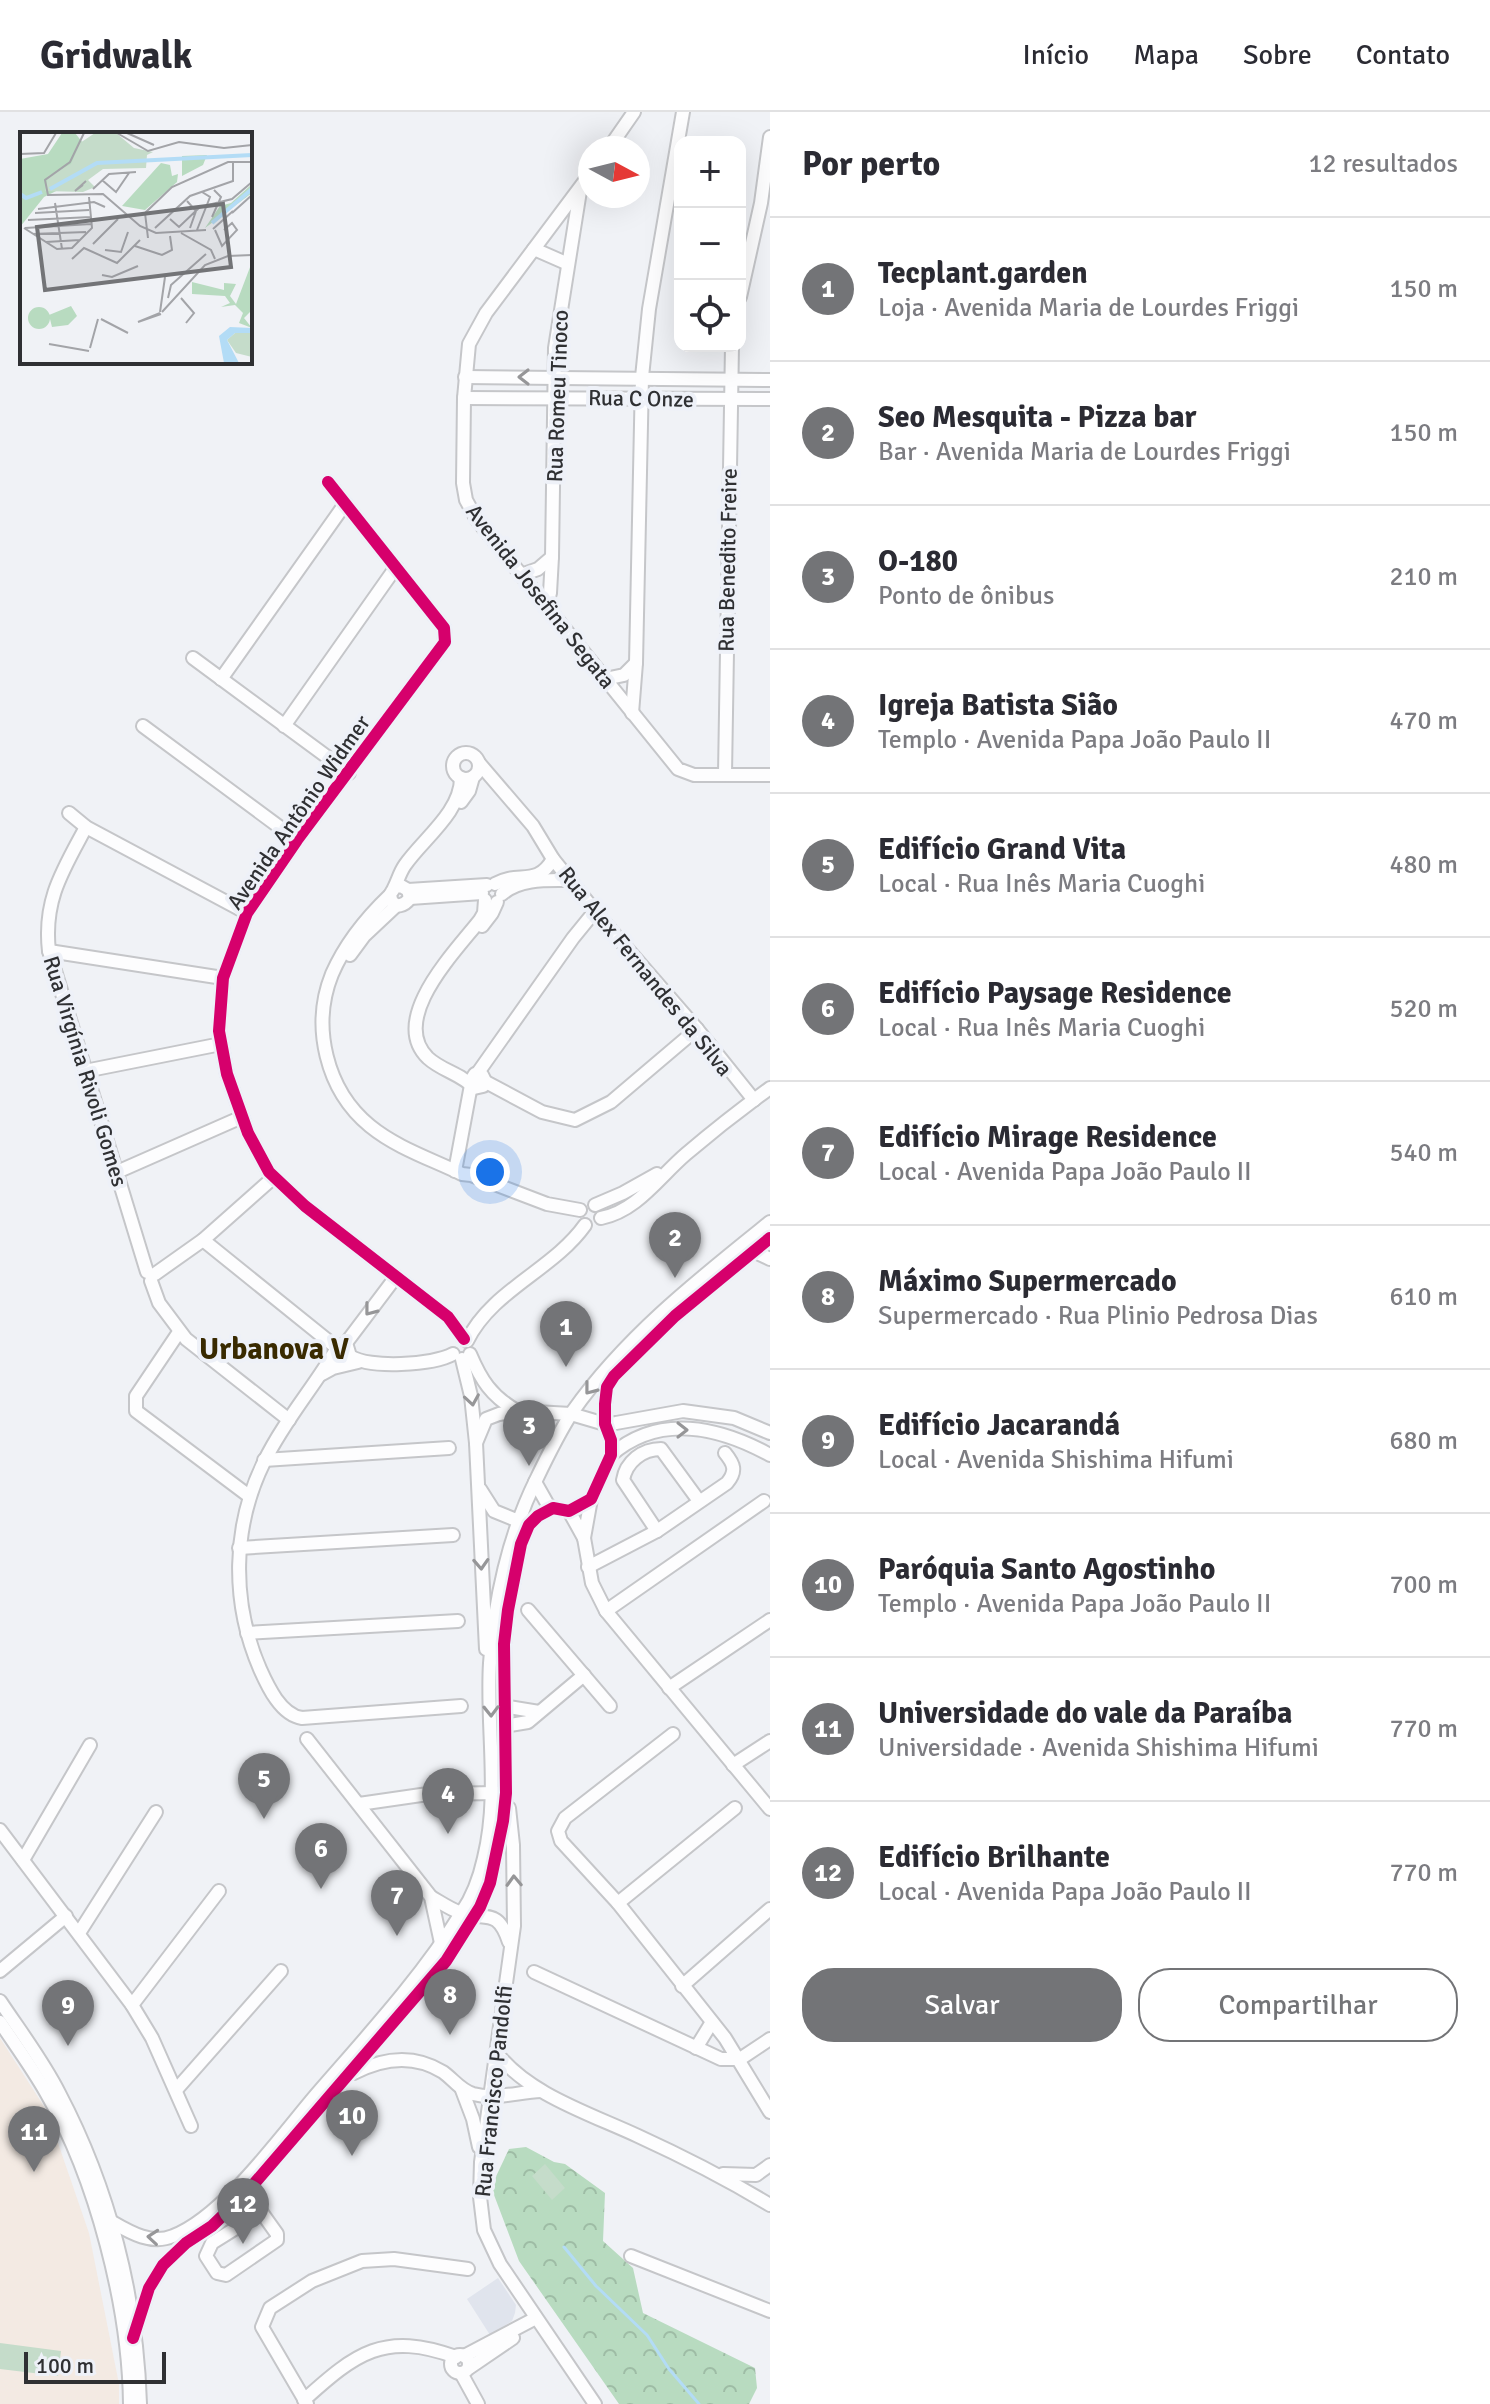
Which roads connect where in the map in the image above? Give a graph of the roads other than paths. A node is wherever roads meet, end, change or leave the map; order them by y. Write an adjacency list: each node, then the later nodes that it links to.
1 (634, 112): 3 (street)
2 (683, 112): 13 (street)
3 (617, 136)
4 (770, 137): 9 (street)
5 (578, 191): 7 (street, Avenida Josefina Segata)
6 (578, 208): 8 (street, Rua Romeu Tinoco)
7 (534, 249): 8 (street); 11 (street, Avenida Josefina Segata)
8 (566, 263): 12 (street, Rua Romeu Tinoco)
9 (744, 280)
10 (731, 352): 14 (street, Rua Benedito Freire)
11 (465, 377): 12 (street, Rua C Onze, one-way to 11); 17 (street, Avenida Josefina Segata)
12 (553, 377): 13 (street, Rua C Onze); 16 (street, Rua Romeu Tinoco)
13 (642, 377): 14 (street, Rua C Onze); 18 (street)
14 (729, 379): 15 (street, Rua C Onze); 19 (street, Rua Benedito Freire)
15 (770, 380)
16 (553, 397): 17 (street, Rua C Onze); 18 (street, Rua C Onze); 23 (street, Rua Romeu Tinoco)
17 (464, 398): 25 (street, Avenida Josefina Segata)
18 (642, 398): 19 (street, Rua C Onze); 28 (street)
19 (729, 399): 20 (street, Rua C Onze); 35 (street, Rua Benedito Freire)
20 (770, 399)
21 (328, 482): 22 (street, Avenida Antônio Widmer)
22 (345, 504): 24 (street, Avenida Antônio Widmer); 29 (street)
23 (552, 557): 25 (street); 26 (street, Rua Romeu Tinoco)
24 (396, 567): 33 (street); 34 (street, Avenida Antônio Widmer)
25 (521, 575): 26 (street, Avenida Josefina Segata)
26 (546, 606): 30 (street, Avenida Josefina Segata)
27 (193, 658): 29 (street)
28 (636, 663): 30 (street); 31 (street)
29 (221, 679): 33 (street)
30 (605, 679): 31 (street, Avenida Josefina Segata)
31 (632, 713): 35 (street, Avenida Josefina Segata)
32 (143, 726): 39 (street)
33 (284, 726): 34 (street)
34 (349, 773): 39 (street, Avenida Antônio Widmer)
35 (725, 774): 36 (street)
36 (770, 775)
37 (69, 813): 38 (street)
38 (86, 827): 45 (street); 46 (street, Rua Virgínia Rivoli Gomes)
39 (297, 840): 45 (street, Avenida Antônio Widmer)
40 (553, 859): 41 (street, Rua Alex Fernandes da Silva); 42 (street); 43 (street, Rua Alex Fernandes da Silva)
41 (570, 880): 42 (street); 44 (street, Rua Alex Fernandes da Silva)
42 (491, 893): 43 (street); 51 (street)
43 (401, 894): 56 (street)
44 (595, 911): 48 (street, Rua Alex Fernandes da Silva); 51 (street)
45 (247, 913): 47 (street, Avenida Antônio Widmer)
46 (49, 951): 47 (street); 50 (street, Rua Virgínia Rivoli Gomes)
47 (223, 978): 49 (street, Avenida Antônio Widmer)
48 (697, 1029): 51 (street); 53 (street, Rua Alex Fernandes da Silva)
49 (221, 1044): 50 (street); 54 (street, Avenida Antônio Widmer)
50 (85, 1071): 57 (street, Rua Virgínia Rivoli Gomes)
51 (475, 1081): 56 (street)
52 (770, 1088): 53 (street)
53 (754, 1100): 55 (street)
54 (242, 1117): 57 (street); 58 (street, Avenida Antônio Widmer)
55 (683, 1157): 59 (street); 61 (street)
56 (462, 1170): 60 (street)
57 (117, 1172): 68 (street, Rua Virgínia Rivoli Gomes)
58 (274, 1177): 65 (street); 69 (street, Avenida Antônio Widmer)
59 (595, 1205): 60 (street); 61 (street)
60 (580, 1210): 63 (street)
61 (601, 1218): 63 (street)
62 (770, 1222): 77 (street, one-way to 77)
63 (585, 1225): 72 (street)
64 (770, 1238): 66 (street)
65 (203, 1240): 68 (street); 71 (street)
66 (753, 1251): 67 (street); 75 (street)
67 (770, 1259)
68 (151, 1276): 70 (street, Rua Virgínia Rivoli Gomes)
69 (395, 1278): 71 (street, one-way to 71); 72 (street, Avenida Antônio Widmer)
70 (179, 1332): 80 (street, Rua Virgínia Rivoli Gomes); 92 (street)
71 (343, 1346): 73 (street); 74 (street)
72 (461, 1348): 73 (street); 76 (street); 84 (street, one-way to 84)
73 (358, 1362): 74 (street)
74 (320, 1376): 80 (street)
75 (605, 1404): 78 (street); 81 (street)
76 (517, 1411): 77 (street); 84 (street)
77 (571, 1414): 81 (street); 90 (street)
78 (651, 1415): 81 (street); 82 (street)
79 (770, 1417): 82 (street)
80 (289, 1420): 89 (street)
81 (605, 1424): 87 (street)
82 (758, 1427): 83 (street)
83 (770, 1433)
84 (476, 1443): 91 (street)
85 (449, 1448): 89 (street)
86 (725, 1453): 94 (street)
87 (611, 1455): 88 (street, one-way to 88); 93 (street)
88 (770, 1455)
89 (264, 1460): 92 (street)
90 (535, 1482): 96 (street); 98 (street)
91 (479, 1486): 98 (street); 109 (street, one-way to 109)
92 (249, 1496): 102 (street)
93 (591, 1499): 97 (street); 101 (street)
94 (699, 1501): 99 (street); 99 (street)
95 (764, 1501): 105 (street)
96 (553, 1508): 97 (street); 98 (street)
97 (569, 1511): 101 (street)
98 (524, 1523): 109 (street); 113 (street)
99 (657, 1531): 103 (street)
100 (453, 1535): 102 (street)
101 (584, 1538): 103 (street)
102 (239, 1548): 108 (street)
103 (588, 1567): 105 (street)
104 (528, 1610): 110 (street)
105 (606, 1611): 111 (street)
106 (770, 1620): 111 (street)
107 (458, 1621): 108 (street)
108 (247, 1633): 112 (street)
109 (490, 1664): 122 (street, one-way to 122)
110 (584, 1675): 114 (street); 115 (street)
111 (669, 1688): 121 (street)
112 (461, 1706)
113 (503, 1706): 115 (street); 116 (street)
114 (610, 1706)
115 (539, 1712): 116 (street)
116 (504, 1726): 123 (street)
117 (673, 1734): 132 (street)
118 (307, 1739): 124 (street)
119 (770, 1741): 121 (street)
120 (90, 1745): 129 (street)
121 (733, 1765): 126 (street)
122 (492, 1793): 123 (street); 124 (street); 134 (street)
123 (506, 1793): 135 (street); 139 (street, Rua Francisco Pandolfi, one-way to 123)
124 (359, 1804): 131 (street)
125 (735, 1808): 132 (street)
126 (770, 1809)
127 (156, 1812): 137 (street)
128 (0, 1830): 129 (street)
129 (23, 1860): 136 (street)
130 (219, 1891): 145 (street)
131 (431, 1897): 134 (street); 138 (street)
132 (618, 1903): 143 (street)
133 (770, 1909): 143 (street)
134 (461, 1914): 135 (street); 138 (street)
135 (476, 1914): 139 (street); 148 (street)
136 (66, 1916): 137 (street); 140 (street)
137 (79, 1933): 145 (street)
138 (441, 1943): 148 (street)
139 (510, 1945): 151 (street, Rua Francisco Pandolfi)
140 (0, 1971)
141 (281, 1971): 155 (street)
142 (534, 1972): 150 (street)
143 (682, 1986): 147 (street)
144 (0, 2001): 167 (street)
145 (132, 2005): 155 (street)
146 (0, 2022): 175 (street)
147 (712, 2022): 150 (street); 153 (street)
148 (376, 2034): 152 (street); 154 (street); 167 (street, one-way to 167)
149 (770, 2039): 153 (street)
150 (696, 2048): 153 (street)
151 (496, 2052): 157 (street); 158 (street, Rua Francisco Pandolfi)
152 (398, 2059): 154 (street); 156 (street)
153 (740, 2059): 159 (street)
154 (348, 2076): 164 (street)
155 (176, 2090): 160 (street)
156 (462, 2090): 158 (street); 161 (street)
157 (541, 2091): 158 (street); 163 (street)
158 (490, 2097): 161 (street, Rua Francisco Pandolfi)
159 (770, 2112)
160 (191, 2126)
161 (481, 2162): 171 (street, Rua Francisco Pandolfi)
162 (770, 2165): 163 (street)
163 (716, 2173): 165 (street)
164 (247, 2192): 166 (street); 172 (street)
165 (770, 2205)
166 (260, 2213): 166 (street)
167 (112, 2222): 172 (street)
168 (631, 2256): 170 (street)
169 (468, 2269): 174 (street)
170 (770, 2311)
171 (536, 2318): 173 (street); 178 (street, Rua Francisco Pandolfi)
172 (133, 2338): 176 (street)
173 (460, 2364): 174 (street); 177 (street)
174 (306, 2402)
175 (130, 2404)
176 (140, 2404)
177 (478, 2404)
178 (595, 2404)

